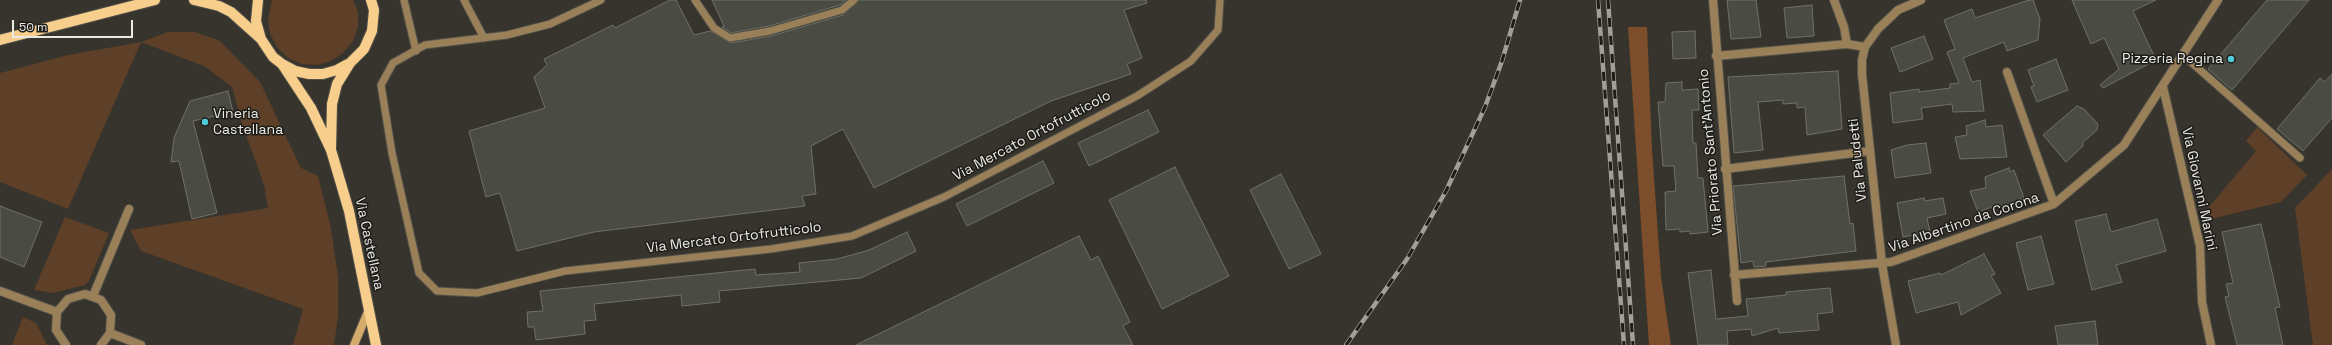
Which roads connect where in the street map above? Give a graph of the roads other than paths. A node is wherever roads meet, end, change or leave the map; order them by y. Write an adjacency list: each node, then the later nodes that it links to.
1 (155, 0): 17 (main road)
2 (194, 0): 16 (main road)
3 (258, 0): 16 (main road, Via Castellana)
4 (371, 0): 23 (main road, Via Castellana)
5 (404, 0): 20 (lane)
6 (464, 0): 15 (lane)
7 (601, 0): 15 (lane, Via Mercato Ortofrutticolo)
8 (695, 0): 9 (lane)
9 (854, 0)
10 (1220, 0): 20 (lane, Via Mercato Ortofrutticolo)
11 (1713, 0): 22 (street, Via Priorato Sant'Antonio)
12 (1834, 0): 18 (street)
13 (1921, 0): 19 (street, Via Paludetti)
14 (2218, 0): 21 (street, Via Albertino da Corona)
15 (484, 38): 20 (lane, Via Mercato Ortofrutticolo)
16 (261, 39): 24 (main road, Via Castellana)
17 (0, 40)
18 (1847, 44): 19 (street); 22 (street)
19 (1865, 47): 28 (street, Via Paludetti)
20 (416, 51)
21 (2183, 55): 26 (street, Via Albertino da Corona); 29 (lane)
22 (1716, 56): 30 (street, Via Priorato Sant'Antonio)
23 (350, 63): 24 (main road, Via Castellana); 27 (main road, Via Castellana)
24 (282, 64): 27 (main road, Via Castellana)
25 (2007, 72): 31 (street, Via Albertino da Corona)
26 (2163, 87): 31 (street, Via Albertino da Corona); 47 (street, Via Giovanni Marini)
27 (331, 150): 38 (main road, Via Castellana)
28 (1870, 151): 30 (street); 33 (street, Via Paludetti)
29 (2300, 158)
30 (1725, 169): 34 (street, Via Priorato Sant'Antonio)
31 (2054, 204): 33 (street, Via Albertino da Corona)
32 (129, 209): 36 (street)
33 (1882, 264): 34 (street, Via Albertino da Corona); 46 (street, Via Paludetti)
34 (1734, 275): 37 (street, Via Priorato Sant'Antonio)
35 (0, 291): 39 (street)
36 (93, 296): 39 (street); 40 (street)
37 (1737, 301)
38 (369, 309): 44 (street); 45 (main road, Via Castellana)
39 (57, 312): 41 (street)
40 (110, 333): 42 (street); 43 (street)
41 (66, 345)
42 (101, 345)
43 (141, 345)
44 (354, 345)
45 (376, 345)
46 (1896, 345)
47 (2211, 345)

